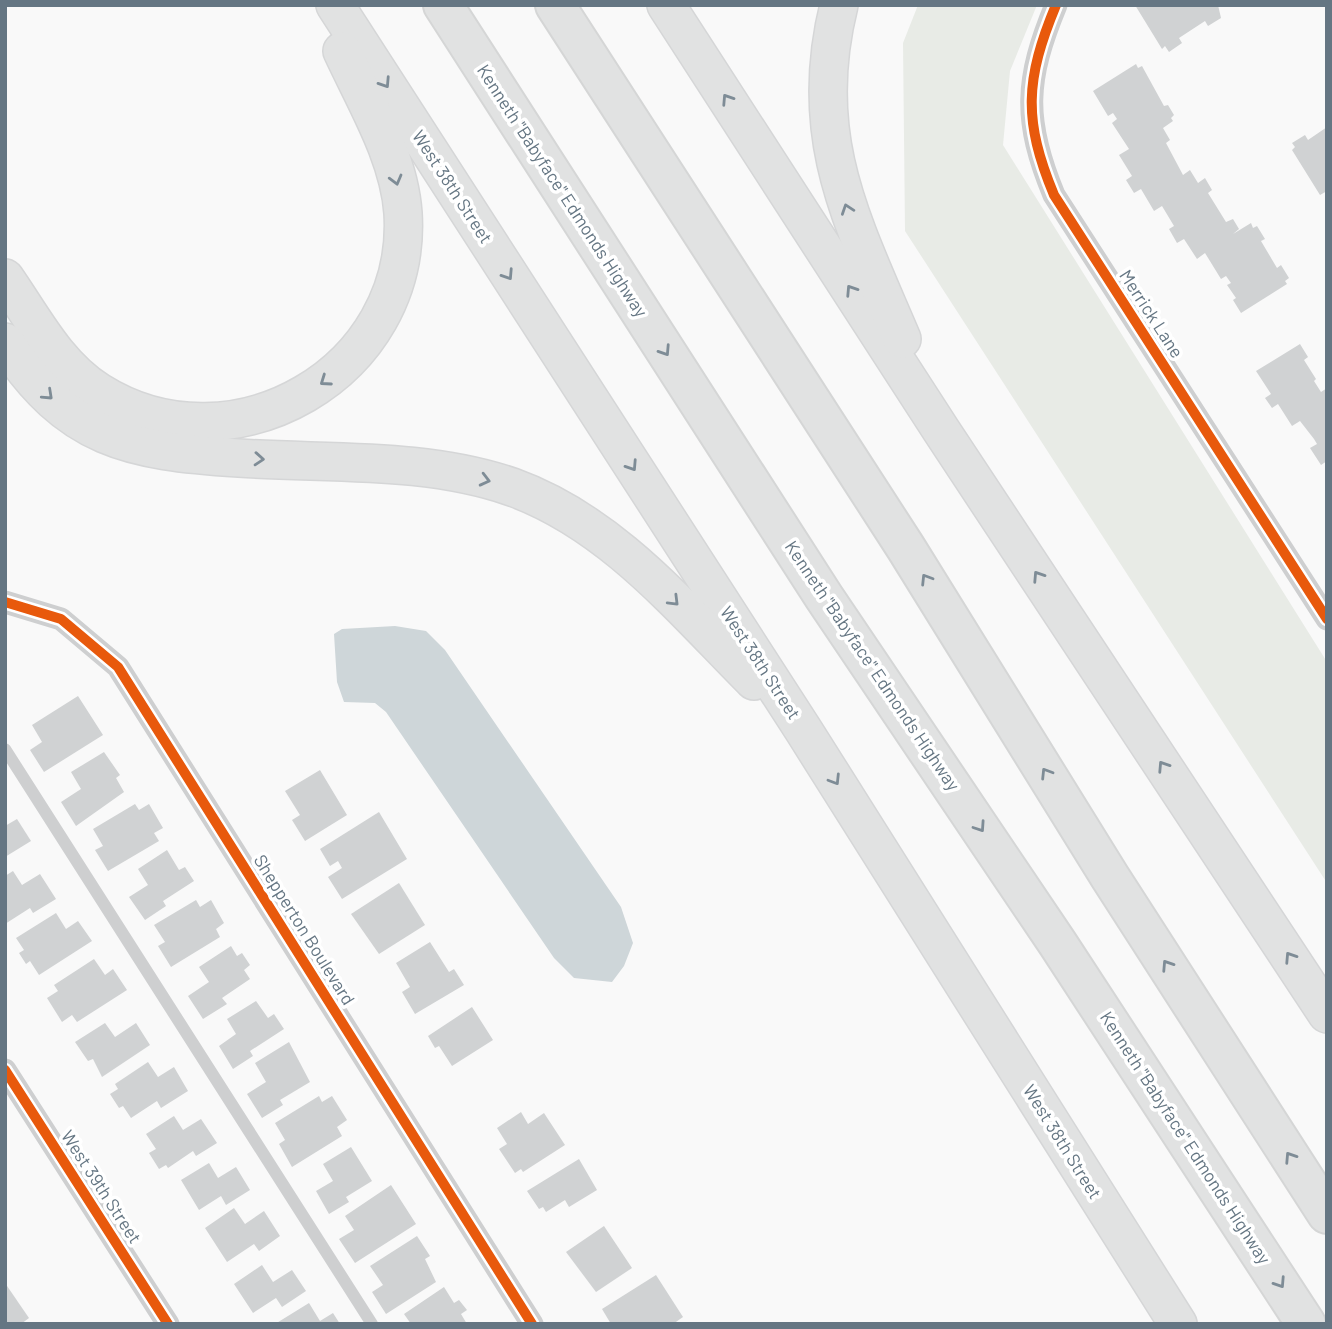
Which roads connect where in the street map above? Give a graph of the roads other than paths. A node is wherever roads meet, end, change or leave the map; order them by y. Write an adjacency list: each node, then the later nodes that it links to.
1 (320, 5): 8 (main road, one-way to 8)
2 (335, 5): 13 (main road, West 38th Street, one-way to 13)
3 (443, 5): 22 (highway, Kenneth "Babyface" Edmonds Highway, one-way to 22)
4 (555, 5): 17 (highway, one-way to 4)
5 (666, 5): 10 (main road, one-way to 5)
6 (839, 5): 10 (main road, one-way to 6)
7 (1056, 5): 12 (street, Merrick Lane)
8 (5, 278)
9 (5, 342): 13 (main road, one-way to 13)
10 (941, 430): 15 (main road, one-way to 10)
11 (5, 602): 20 (street, Shepperton Boulevard)
12 (1327, 619)
13 (804, 730): 21 (main road, West 38th Street, one-way to 21)
14 (5, 748): 19 (lane)
15 (1327, 1014)
16 (5, 1070): 18 (street, West 39th Street)
17 (1327, 1214)
18 (167, 1324)
19 (372, 1324)
20 (532, 1324)
21 (1178, 1324)
22 (1306, 1324)

